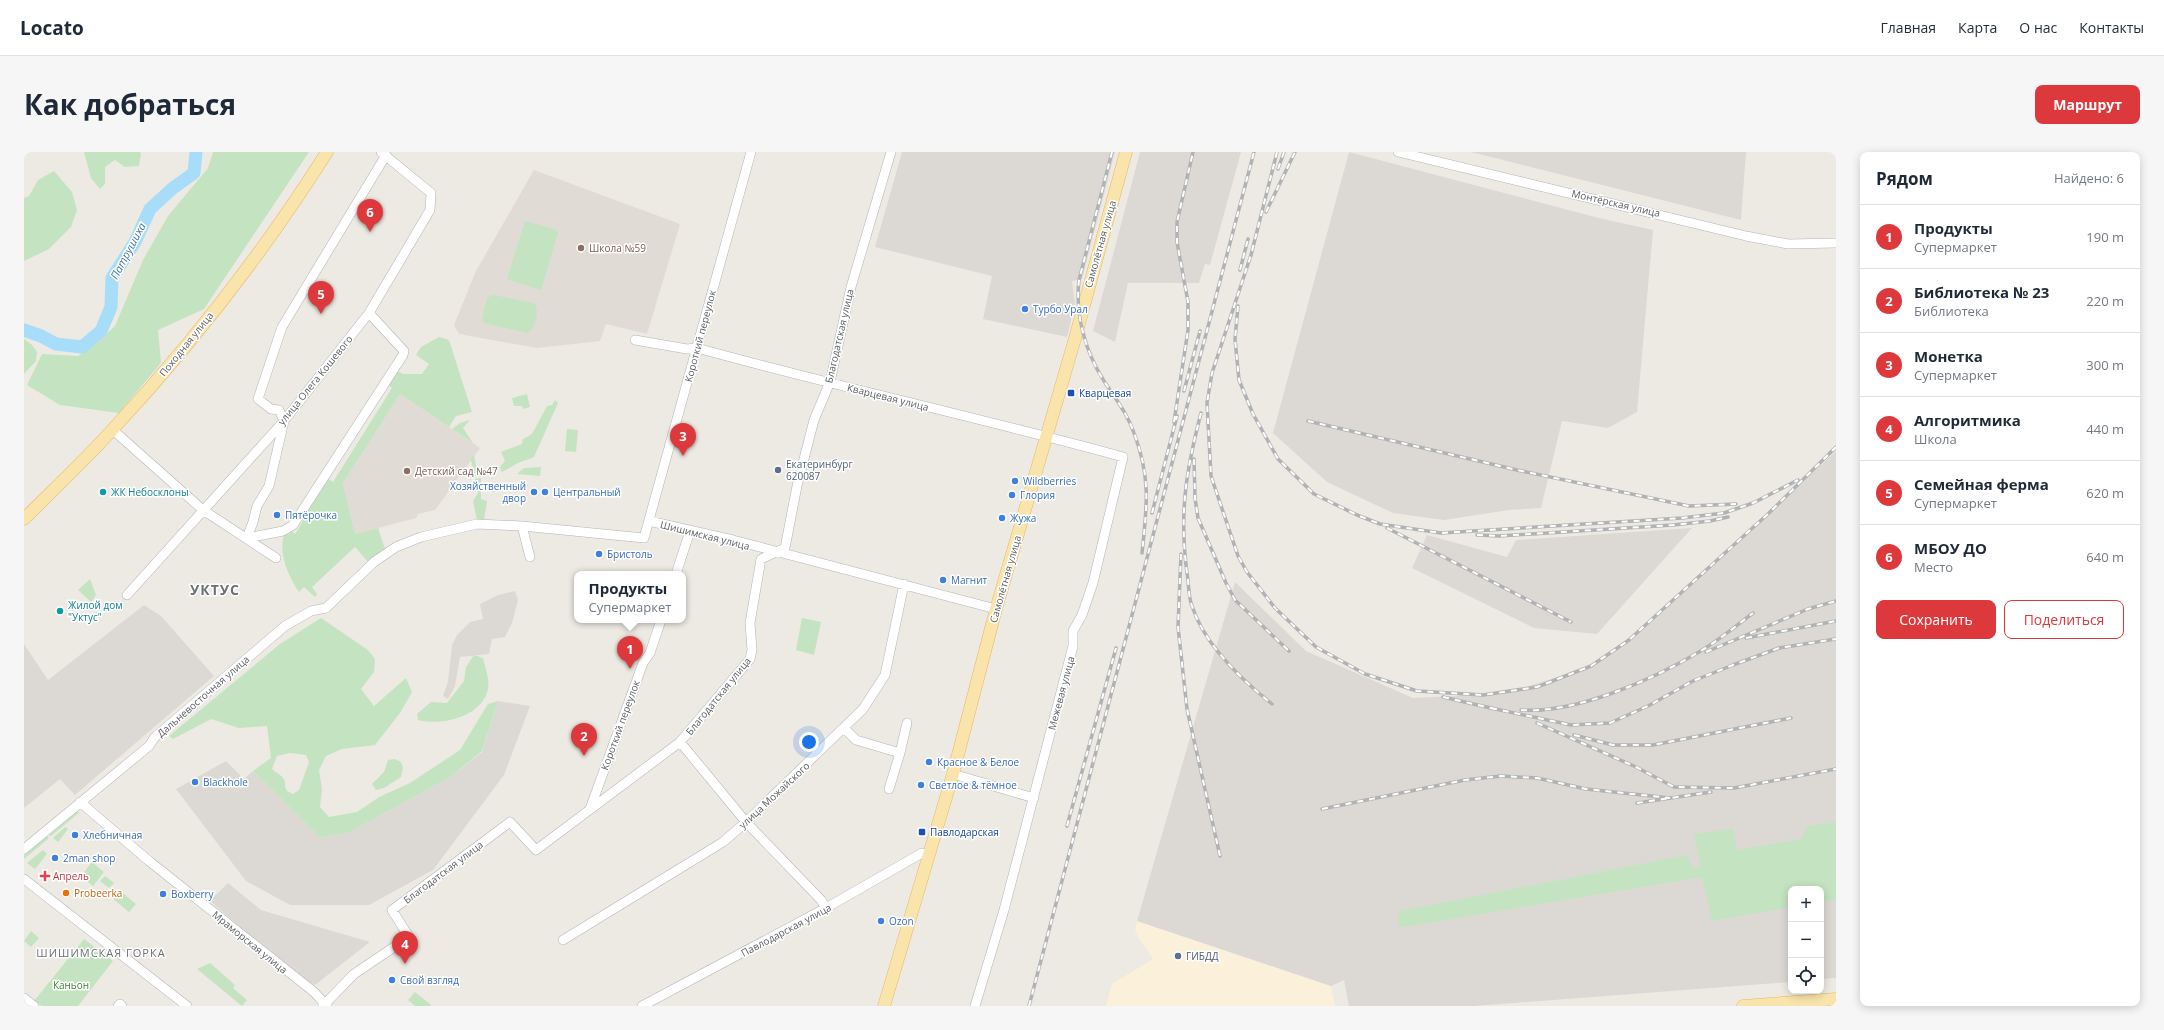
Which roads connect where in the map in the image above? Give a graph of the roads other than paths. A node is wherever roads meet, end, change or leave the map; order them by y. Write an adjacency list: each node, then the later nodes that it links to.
1 (327, 152): 13 (main road, Походная улица)
2 (751, 152): 10 (street, Короткий переулок)
3 (891, 152): 11 (street, Благодатская улица)
4 (1126, 152): 14 (main road, Самолётная улица)
5 (1398, 152): 7 (street, Монтёрская улица)
6 (383, 153): 8 (street, улица Олега Кошевого); 12 (street)
7 (1836, 243)
8 (368, 313): 12 (street, улица Олега Кошевого); 20 (street)
9 (635, 340): 10 (street, Кварцевая улица)
10 (697, 348): 11 (street, Кварцевая улица); 17 (street, Короткий переулок)
11 (830, 382): 14 (street, Кварцевая улица); 21 (street, Благодатская улица)
12 (284, 420): 15 (street, улица Олега Кошевого); 20 (street)
13 (113, 430): 15 (street); 16 (main road, Походная улица)
14 (1047, 436): 28 (main road, Самолётная улица); 36 (street, Межевая улица)
15 (203, 510): 20 (street); 26 (street, улица Олега Кошевого)
16 (24, 519)
17 (649, 521): 18 (street, Шишимская улица); 19 (street, Шишимская улица)
18 (522, 526): 22 (street); 27 (street, Шишимская улица)
19 (690, 531): 21 (street, Шишимская улица); 24 (street)
20 (246, 538): 23 (street)
21 (774, 552): 25 (street, Шишимская улица); 32 (street, Благодатская улица)
22 (530, 557)
23 (276, 558)
24 (677, 571)
25 (904, 584): 28 (street, Шишимская улица); 31 (street, улица Можайского)
26 (126, 595)
27 (326, 608): 37 (street, Дальневосточная улица)
28 (996, 609): 34 (main road, Самолётная улица)
29 (660, 623): 38 (street, Короткий переулок)
30 (907, 723): 33 (street)
31 (844, 728): 33 (street); 39 (street, улица Можайского)
32 (680, 742): 38 (street, Благодатская улица); 39 (street)
33 (900, 753): 35 (street)
34 (953, 774): 36 (street); 41 (main road, Самолётная улица)
35 (889, 789)
36 (1034, 798): 55 (street, Межевая улица)
37 (80, 802): 40 (street, Дальневосточная улица); 48 (street, Мраморская улица)
38 (590, 809): 48 (street, Благодатская улица)
39 (746, 822): 43 (street); 44 (street, улица Можайского)
40 (24, 849)
41 (928, 855): 43 (street, Павлодарская улица); 54 (main road, Самолётная улица)
42 (24, 879): 52 (street)
43 (826, 908): 47 (street, Павлодарская улица)
44 (563, 940)
45 (24, 998): 49 (street)
46 (1836, 999): 56 (main road)
47 (652, 1004): 53 (street, Павлодарская улица)
48 (325, 1005)
49 (34, 1006)
50 (118, 1006): 51 (street)
51 (122, 1006)
52 (186, 1006)
53 (642, 1006)
54 (884, 1006)
55 (975, 1006)
56 (1743, 1006)

